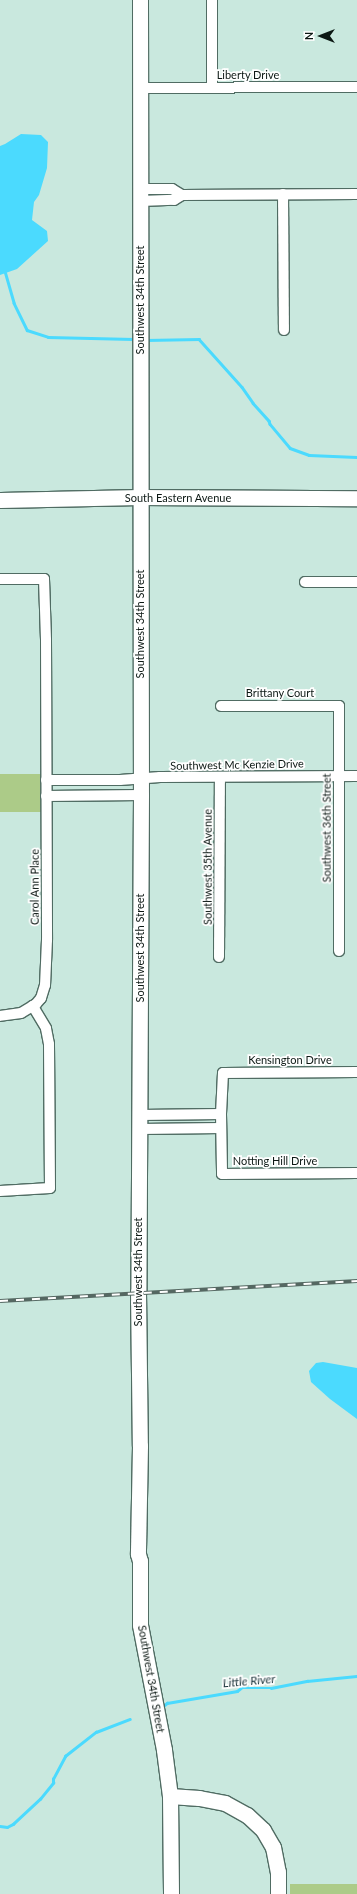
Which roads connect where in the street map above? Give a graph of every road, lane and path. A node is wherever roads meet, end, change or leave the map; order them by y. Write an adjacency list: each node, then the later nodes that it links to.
1 (140, 0): 5 (street, Southwest 34th Street)
2 (212, 0): 3 (street)
3 (212, 87): 4 (street, Liberty Drive); 5 (street, Liberty Drive)
4 (357, 87)
5 (140, 88): 8 (street, Southwest 34th Street)
6 (283, 194): 7 (street); 8 (street); 9 (street)
7 (357, 194)
8 (140, 195): 10 (street, Southwest 34th Street)
9 (284, 330)
10 (140, 497): 11 (street, South Eastern Avenue); 12 (street, South Eastern Avenue); 21 (street, Southwest 34th Street)
11 (357, 498)
12 (0, 500)
13 (0, 579): 22 (street, Carol Ann Place)
14 (305, 582): 15 (street)
15 (357, 582)
16 (221, 706): 17 (street, Brittany Court)
17 (339, 706): 18 (street, Southwest 36th Street)
18 (340, 776): 19 (street, Southwest Mc Kenzie Drive); 20 (street, Southwest Mc Kenzie Drive); 25 (street, Southwest 36th Street)
19 (357, 776)
20 (220, 777): 21 (street, Southwest Mc Kenzie Drive); 26 (street, Southwest 35th Avenue)
21 (141, 778): 22 (street, Southwest Mc Kenzie Drive); 23 (street, Southwest 34th Street)
22 (46, 780): 24 (street, Carol Ann Place)
23 (141, 795): 24 (street); 32 (street, Southwest 34th Street)
24 (46, 796): 27 (street, Carol Ann Place)
25 (340, 951)
26 (219, 957)
27 (33, 1006): 28 (street); 35 (street)
28 (0, 1016)
29 (357, 1072): 30 (street, Kensington Drive)
30 (223, 1073): 31 (street, Notting Hill Drive)
31 (221, 1114): 32 (street); 33 (street, Notting Hill Drive)
32 (140, 1122): 33 (street); 36 (street, Southwest 34th Street)
33 (221, 1128): 34 (street, Notting Hill Drive)
34 (357, 1173)
35 (0, 1191)
36 (170, 1796): 37 (street, Southwest 34th Street); 38 (street)
37 (171, 1894)
38 (278, 1894)

